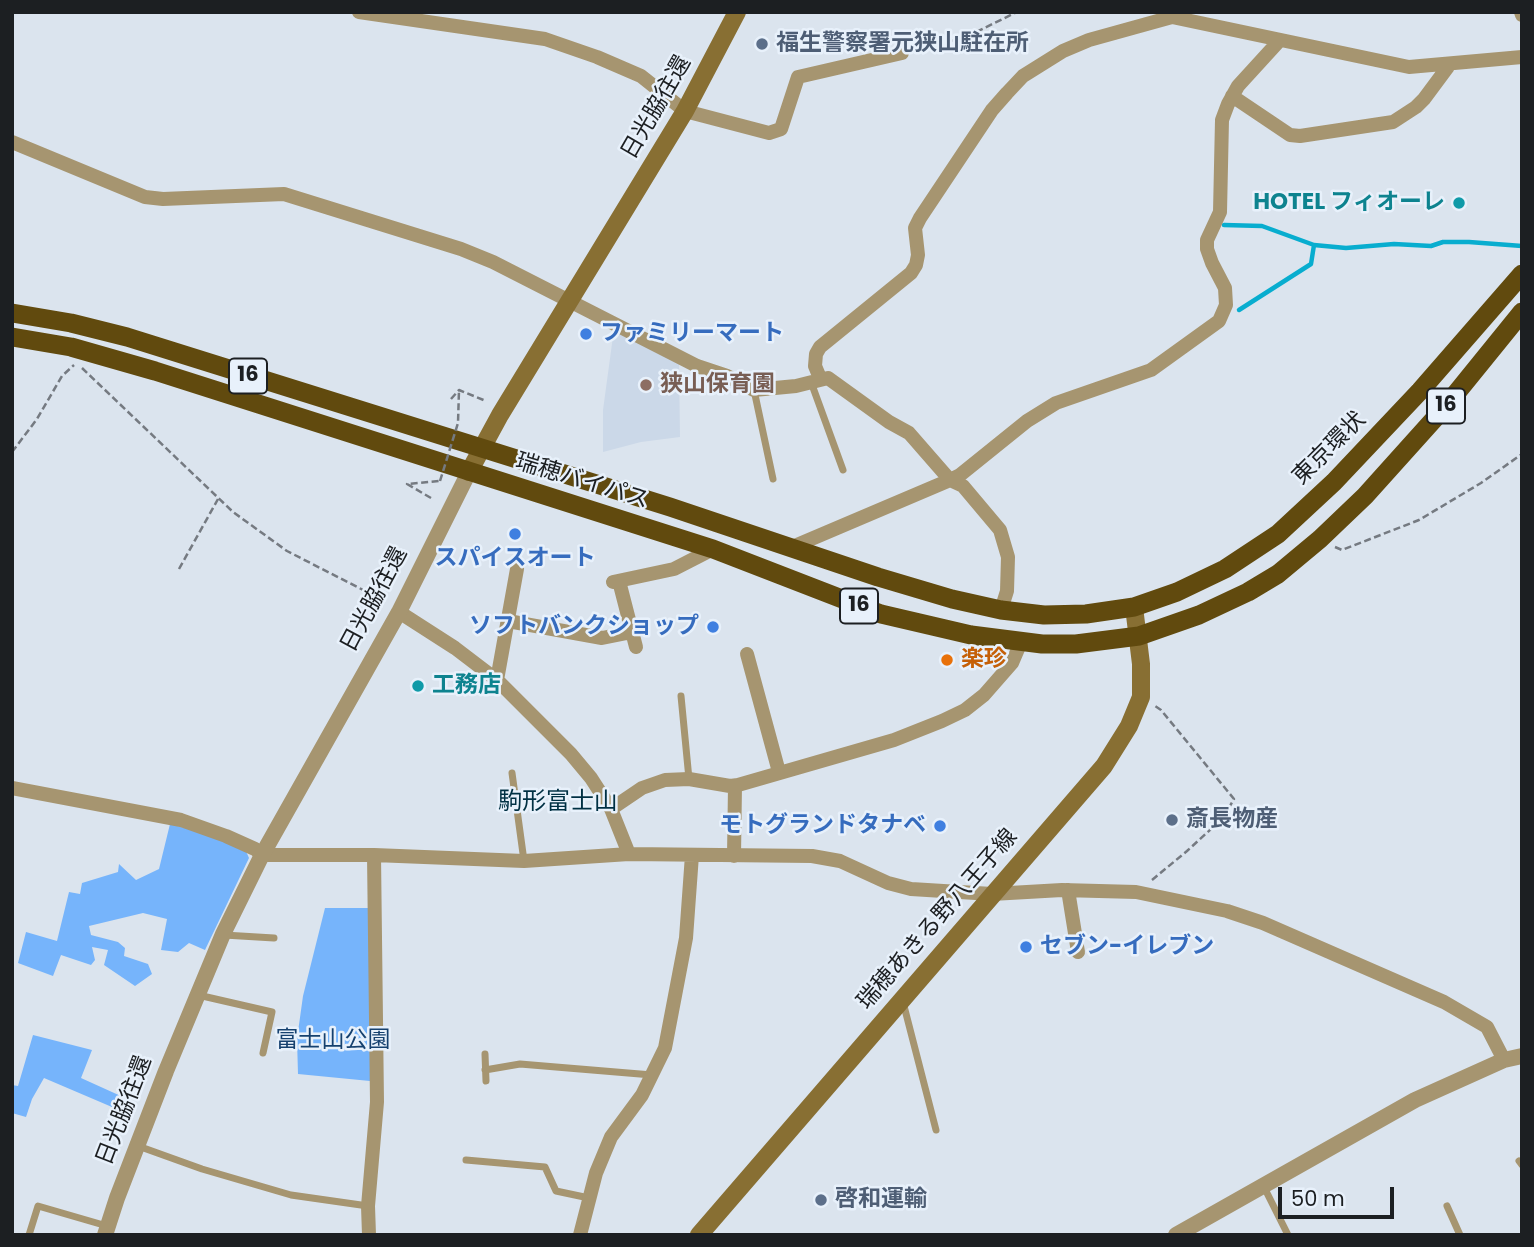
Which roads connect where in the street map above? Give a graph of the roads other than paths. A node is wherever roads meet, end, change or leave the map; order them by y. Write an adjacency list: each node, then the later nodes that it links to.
1 (359, 12): 9 (street)
2 (737, 12): 9 (main road, 日光脇往還)
3 (1168, 14): 4 (street); 16 (street)
4 (1280, 40): 7 (street); 8 (street)
5 (902, 53): 9 (street)
6 (1522, 57): 7 (street)
7 (1450, 64): 8 (street)
8 (1232, 96): 22 (street)
9 (685, 111): 12 (main road, 日光脇往還)
10 (12, 142): 12 (street)
11 (1522, 274): 26 (highway, 東京環状 / 16)
12 (568, 302): 17 (street); 18 (main road, 日光脇往還)
13 (1522, 312): 30 (highway, 16)
14 (12, 313): 18 (highway, 瑞穂バイパス / 16)
15 (12, 337): 20 (highway, 瑞穂バイパス / 16)
16 (816, 380): 17 (street); 19 (lane); 22 (street)
17 (754, 390): 21 (lane)
18 (481, 450): 20 (main road, 日光脇往還); 23 (highway, 瑞穂バイパス / 16)
19 (844, 470)
20 (469, 472): 24 (highway, 瑞穂バイパス / 16); 28 (street, 日光脇往還)
21 (773, 480)
22 (950, 480): 23 (street); 27 (street)
23 (790, 548): 27 (highway, 瑞穂バイパス / 16)
24 (713, 549): 29 (street); 31 (highway, 瑞穂バイパス / 16)
25 (517, 569): 29 (street)
26 (1134, 607): 27 (highway, 瑞穂バイパス / 16); 30 (main road, 瑞穂あきる野八王子線)
27 (1001, 610)
28 (399, 612): 33 (street); 42 (street, 日光脇往還)
29 (508, 621): 33 (street)
30 (1139, 636): 31 (highway, 瑞穂バイパス / 16); 48 (main road, 瑞穂あきる野八王子線)
31 (1021, 642): 35 (street)
32 (747, 654): 35 (street)
33 (497, 680): 40 (street)
34 (681, 696): 37 (lane)
35 (779, 772): 38 (street)
36 (512, 773): 46 (lane)
37 (690, 779): 38 (street); 40 (street)
38 (734, 786): 45 (street)
39 (12, 788): 42 (street)
40 (611, 809): 41 (street)
41 (629, 854): 44 (street); 46 (street)
42 (262, 855): 43 (street); 49 (street, 日光脇往還)
43 (374, 855): 46 (street); 68 (street)
44 (692, 855): 45 (street); 61 (street)
45 (734, 856): 48 (street)
46 (524, 861)
47 (1068, 890): 48 (street); 51 (street); 59 (street)
48 (992, 894): 53 (main road, 瑞穂あきる野八王子線)
49 (223, 934): 50 (lane); 52 (street, 日光脇往還)
50 (274, 938)
51 (1077, 952)
52 (198, 995): 55 (lane); 64 (street, 日光脇往還)
53 (902, 998): 63 (lane); 75 (main road, 瑞穂あきる野八王子線)
54 (274, 1003): 55 (lane)
55 (272, 1012): 56 (lane)
56 (263, 1053)
57 (485, 1054): 60 (lane)
58 (1522, 1056): 59 (street)
59 (1504, 1060): 66 (street)
60 (485, 1070): 61 (lane); 62 (lane)
61 (653, 1075): 67 (street)
62 (486, 1081)
63 (936, 1130)
64 (138, 1146): 68 (lane); 70 (street, 日光脇往還)
65 (466, 1160): 67 (lane)
66 (1264, 1186): 71 (street); 76 (lane)
67 (589, 1198): 74 (street)
68 (369, 1206): 73 (street)
69 (1447, 1206): 77 (lane)
70 (106, 1230): 72 (lane)
71 (1187, 1232)
72 (29, 1235)
73 (369, 1235)
74 (580, 1235)
75 (699, 1235)
76 (1288, 1235)
77 (1460, 1235)

